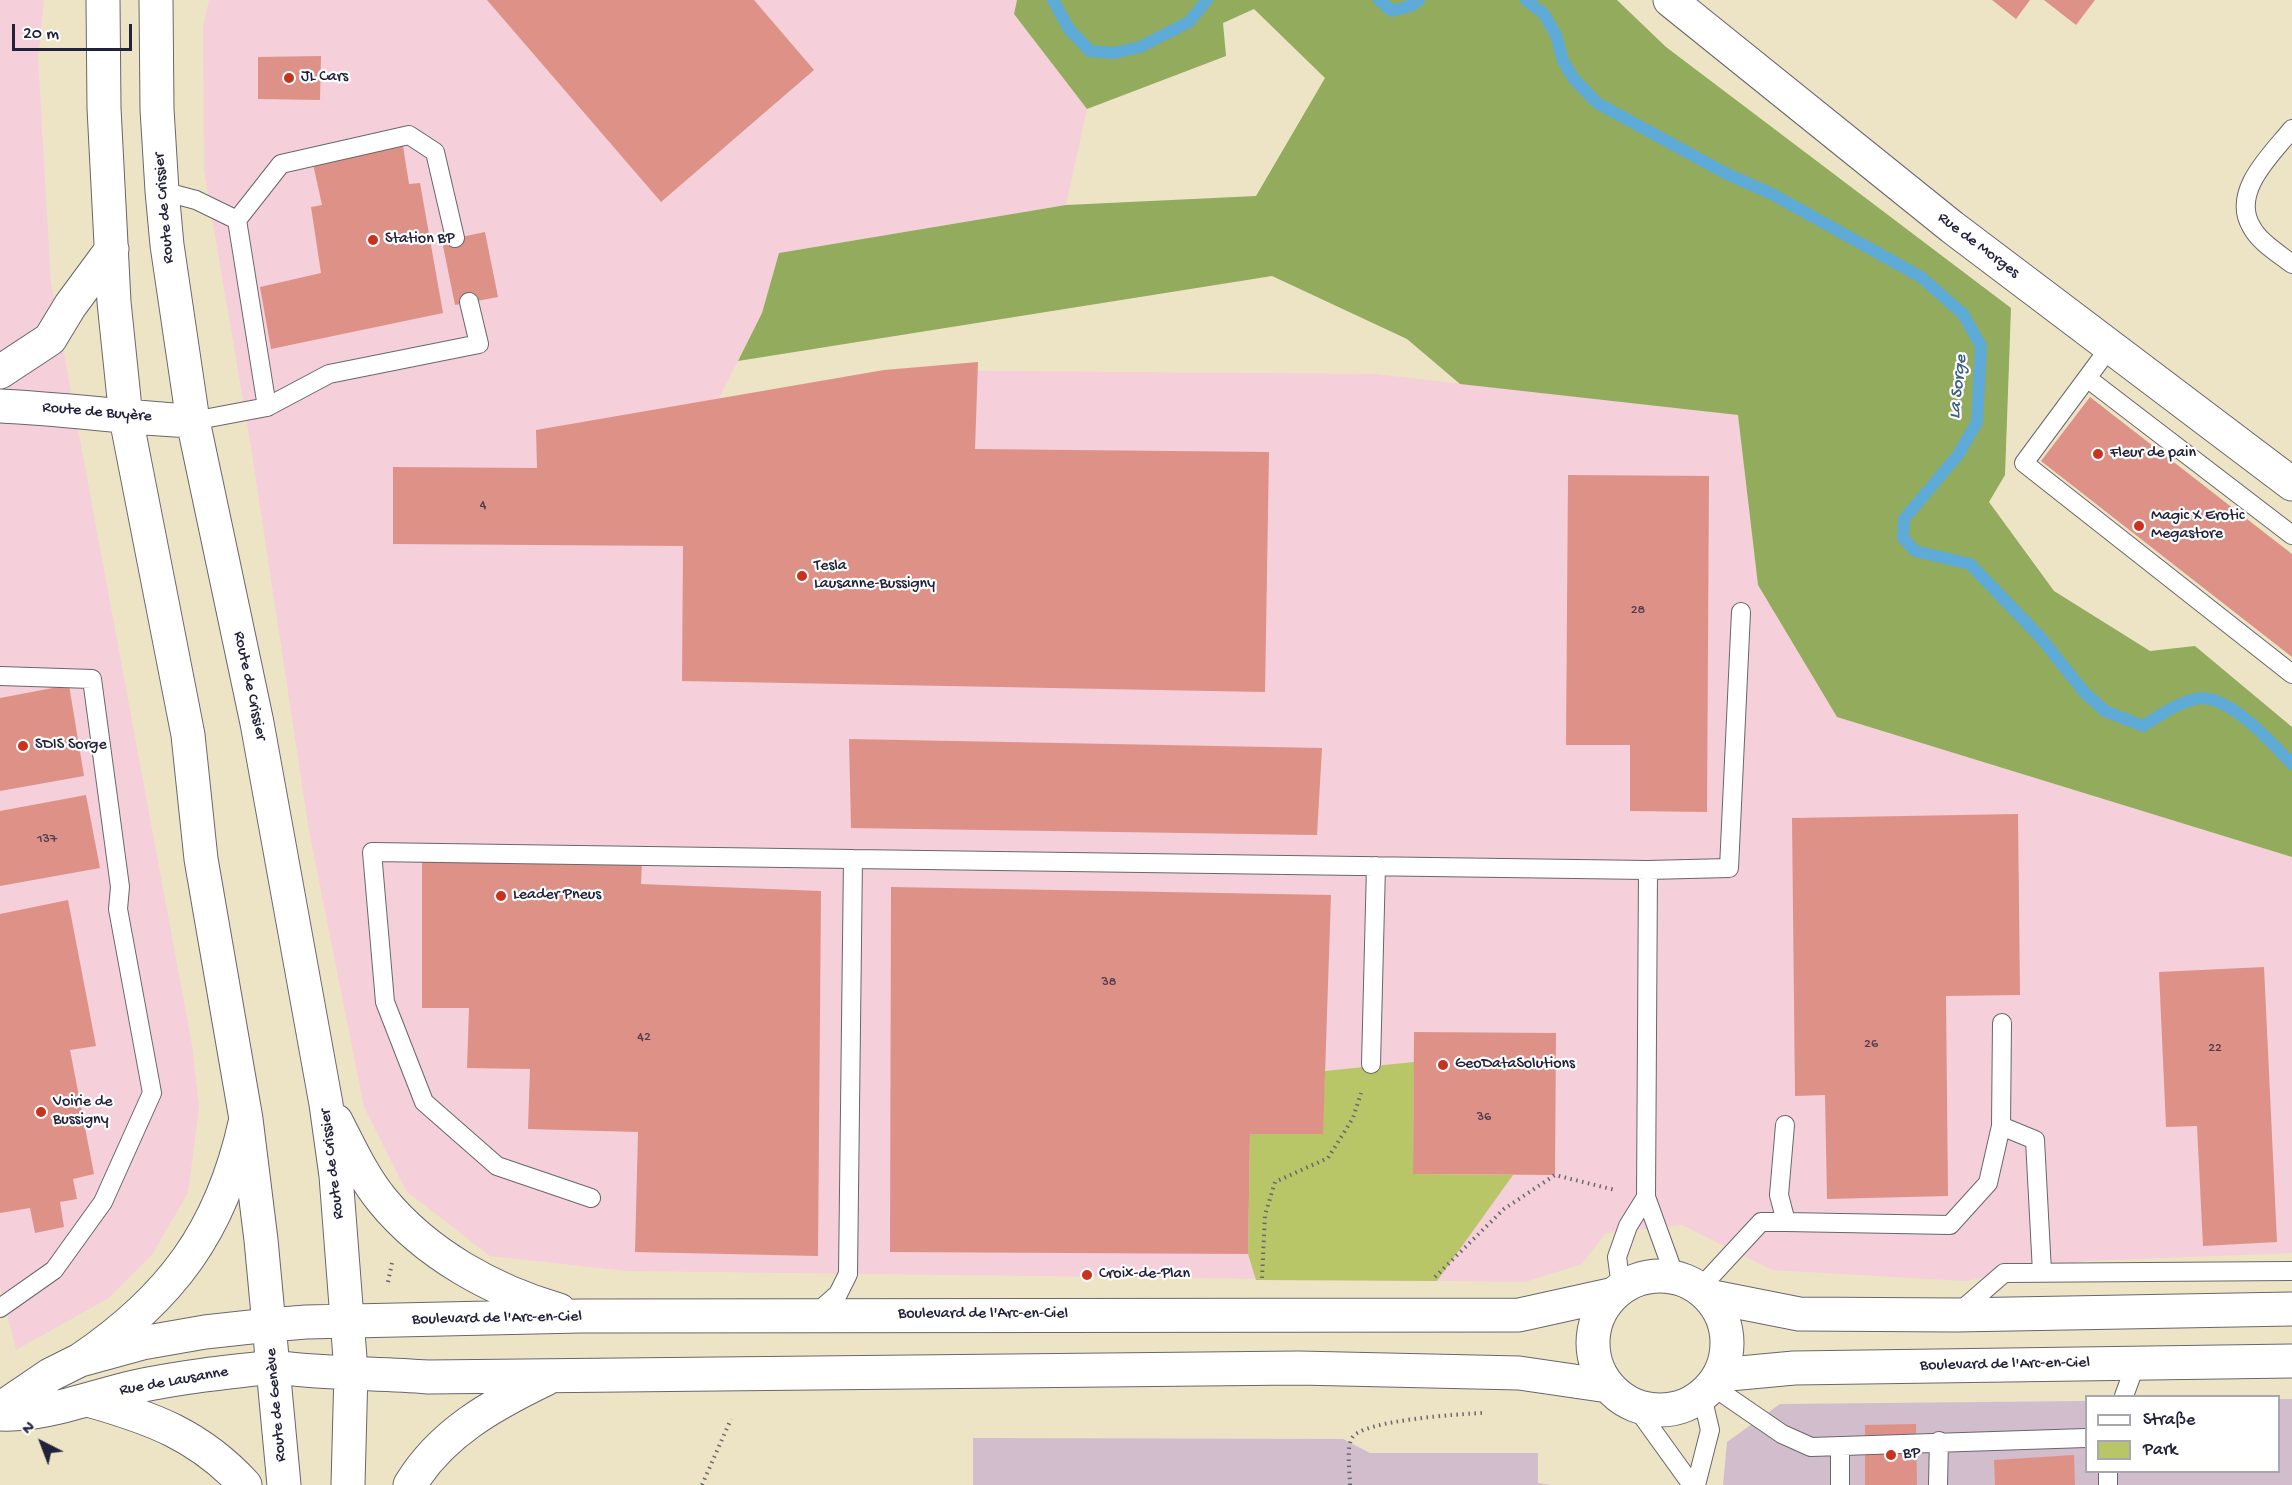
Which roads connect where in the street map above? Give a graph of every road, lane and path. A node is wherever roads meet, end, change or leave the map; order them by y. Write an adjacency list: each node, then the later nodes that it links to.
1 (103, 0): 8 (main road)
2 (156, 0): 5 (main road, Route de Crissier)
3 (1670, 0): 11 (main road, Rue de Morges)
4 (2292, 129): 9 (lane)
5 (162, 191): 6 (lane); 17 (main road, Route de Crissier)
6 (237, 220): 7 (lane); 15 (lane)
7 (455, 238)
8 (112, 249): 12 (main road); 16 (main road)
9 (2292, 264)
10 (469, 302): 15 (lane)
11 (2110, 346): 13 (lane); 18 (main road, Rue de Morges)
12 (0, 372)
13 (2087, 378): 19 (lane); 21 (lane)
14 (0, 406): 16 (main road, Route de Buyère)
15 (267, 407): 17 (lane)
16 (126, 418): 17 (main road, Route de Buyère); 29 (main road)
17 (193, 421): 28 (main road, Route de Crissier)
18 (2292, 484)
19 (2292, 535)
20 (1741, 612): 25 (lane)
21 (2292, 674)
22 (0, 676): 43 (lane)
23 (853, 859): 24 (lane); 33 (lane); 47 (lane)
24 (1376, 866): 25 (lane); 27 (lane)
25 (1648, 870): 32 (lane)
26 (2002, 1023): 31 (lane)
27 (1371, 1064): 38 (path)
28 (326, 1104): 46 (main road); 48 (main road, Route de Crissier)
29 (246, 1119): 49 (main road); 50 (main road)
30 (1785, 1125): 34 (lane)
31 (2001, 1126): 34 (lane); 37 (lane)
32 (1646, 1197): 39 (path); 40 (lane); 41 (lane)
33 (591, 1198)
34 (1786, 1222): 40 (lane)
35 (393, 1260): 42 (path)
36 (2292, 1271): 37 (lane)
37 (2042, 1272): 45 (lane)
38 (1262, 1280)
39 (1430, 1282)
40 (1694, 1287): 41 (main road); 45 (main road); 57 (main road)
41 (1618, 1291): 47 (main road, Boulevard de l'Arc-en-Ciel); 56 (main road)
42 (386, 1293)
43 (0, 1308)
44 (2292, 1309): 45 (main road)
45 (1956, 1315)
46 (581, 1316): 47 (main road, Boulevard de l'Arc-en-Ciel); 48 (main road, Boulevard de l'Arc-en-Ciel)
47 (814, 1316)
48 (348, 1321): 49 (main road, Boulevard de l'Arc-en-Ciel); 54 (main road, Route de Crissier)
49 (269, 1325): 50 (main road); 53 (main road, Route de Genève)
50 (80, 1360): 61 (main road)
51 (2292, 1361): 52 (main road, Boulevard de l'Arc-en-Ciel)
52 (2136, 1363): 57 (main road, Boulevard de l'Arc-en-Ciel); 58 (lane)
53 (274, 1367): 54 (main road, Rue de Lausanne); 59 (main road, Rue de Lausanne); 69 (main road, Route de Genève)
54 (351, 1371): 55 (main road); 70 (main road)
55 (552, 1376): 56 (main road); 71 (main road)
56 (1608, 1386): 60 (main road)
57 (1711, 1386): 60 (main road); 67 (lane); 74 (lane)
58 (2124, 1395)
59 (87, 1400): 63 (main road, Rue de Lausanne); 68 (main road)
60 (1635, 1406): 74 (lane)
61 (0, 1409)
62 (1485, 1413): 73 (path)
63 (0, 1414)
64 (731, 1419): 72 (path)
65 (2085, 1438): 66 (lane)
66 (1939, 1441): 67 (lane); 76 (lane)
67 (1840, 1446): 75 (lane)
68 (245, 1485)
69 (284, 1485)
70 (348, 1485)
71 (410, 1485)
72 (702, 1485)
73 (1350, 1485)
74 (1694, 1485)
75 (1840, 1485)
76 (1938, 1485)

